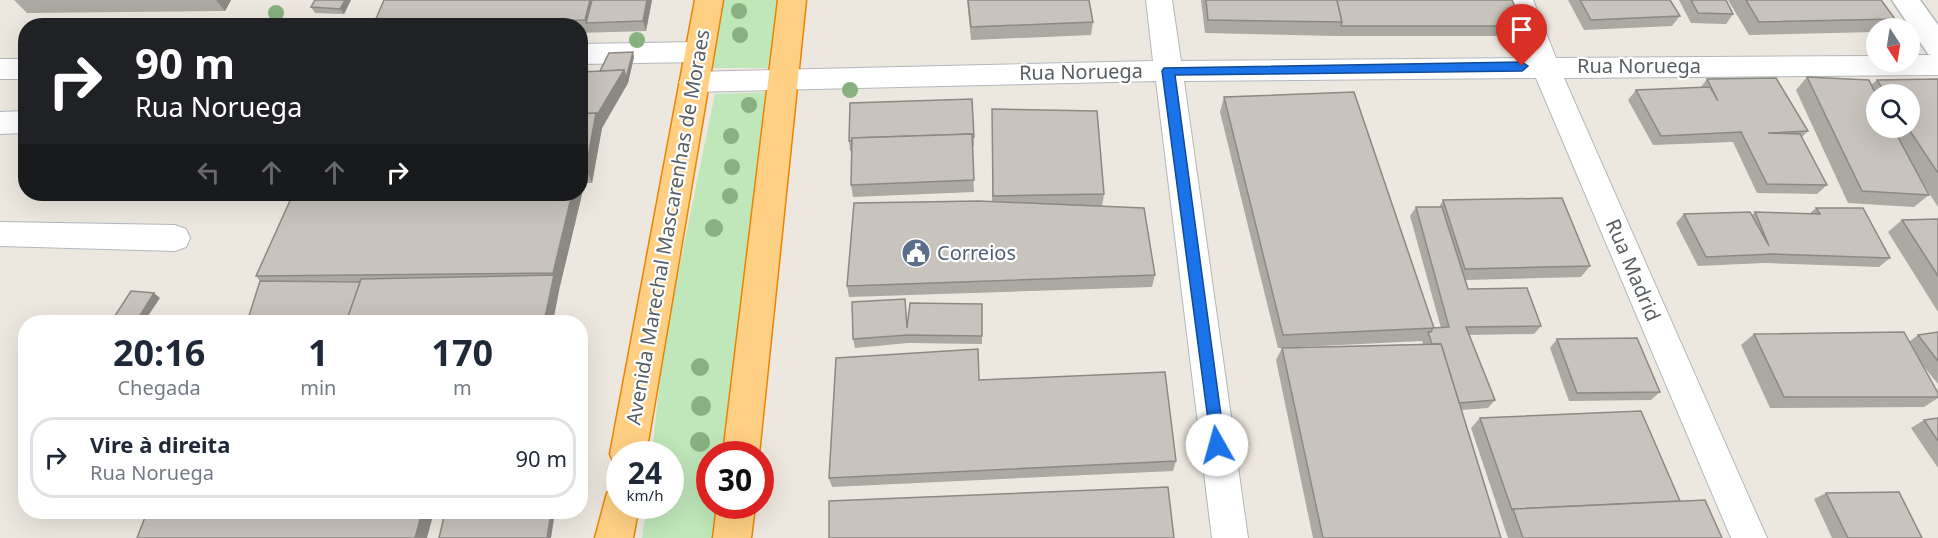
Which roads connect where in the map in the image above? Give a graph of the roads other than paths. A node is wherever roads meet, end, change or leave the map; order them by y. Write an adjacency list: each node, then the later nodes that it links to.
1 (709, 0): 7 (highway, Avenida Marechal Mascarenhas de Moraes)
2 (792, 0): 14 (highway)
3 (1159, 0): 13 (street)
4 (1520, 0): 10 (street, Rua Madrid)
5 (1906, 0): 6 (main road)
6 (1938, 47)
7 (699, 52): 8 (street); 15 (highway, Avenida Marechal Mascarenhas de Moraes)
8 (588, 54)
9 (1938, 65): 10 (street, Rua Noruega)
10 (1545, 66): 13 (street, Rua Noruega); 27 (street, Rua Madrid)
11 (0, 69): 12 (street)
12 (18, 69)
13 (1168, 71): 14 (street, Rua Noruega); 26 (street)
14 (782, 78): 15 (street, Rua Noruega); 21 (highway)
15 (693, 82): 20 (highway, Avenida Marechal Mascarenhas de Moraes)
16 (18, 122): 17 (street)
17 (0, 123)
18 (0, 234): 19 (street)
19 (175, 238)
20 (630, 441)
21 (742, 441)
22 (618, 519): 24 (highway)
23 (734, 519): 25 (highway)
24 (614, 538)
25 (732, 538)
26 (1230, 538)
27 (1749, 538)

